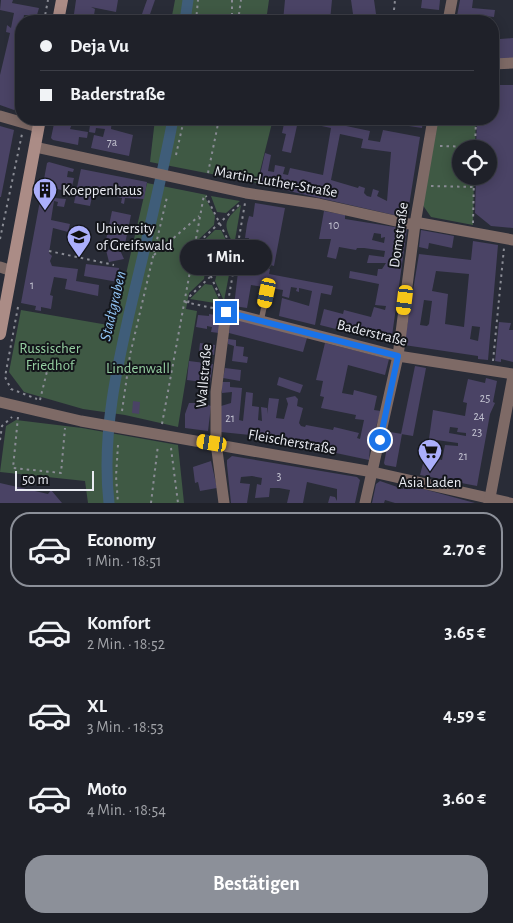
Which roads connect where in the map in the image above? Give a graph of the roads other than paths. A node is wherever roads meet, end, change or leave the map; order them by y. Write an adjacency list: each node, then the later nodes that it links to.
1 (62, 0): 3 (main road)
2 (452, 0): 4 (street)
3 (59, 15)
4 (449, 15)
5 (513, 63): 6 (street)
6 (499, 64)
7 (0, 116): 8 (street)
8 (15, 121)
9 (39, 125): 11 (main road)
10 (433, 125): 12 (street, Domstraße)
11 (35, 147): 12 (street, Martin-Luther-Straße); 14 (main road)
12 (415, 224): 13 (street, Martin-Luther-Straße); 19 (street, Domstraße)
13 (509, 239)
14 (6, 269): 18 (main road)
15 (267, 293): 17 (lane)
16 (227, 307): 17 (street, Baderstraße); 23 (street, Wallstraße)
17 (261, 321): 19 (street, Baderstraße)
18 (0, 334)
19 (398, 356): 20 (street, Baderstraße); 24 (street, Domstraße)
20 (513, 375): 22 (street)
21 (0, 402): 23 (street, Fleischerstraße)
22 (510, 405): 25 (street)
23 (216, 443): 24 (street, Fleischerstraße); 26 (street, Wallstraße)
24 (373, 472): 25 (street, Fleischerstraße); 27 (street, Domstraße)
25 (489, 501): 28 (street, Fleischerstraße)
26 (224, 503)
27 (366, 503)
28 (510, 503)

